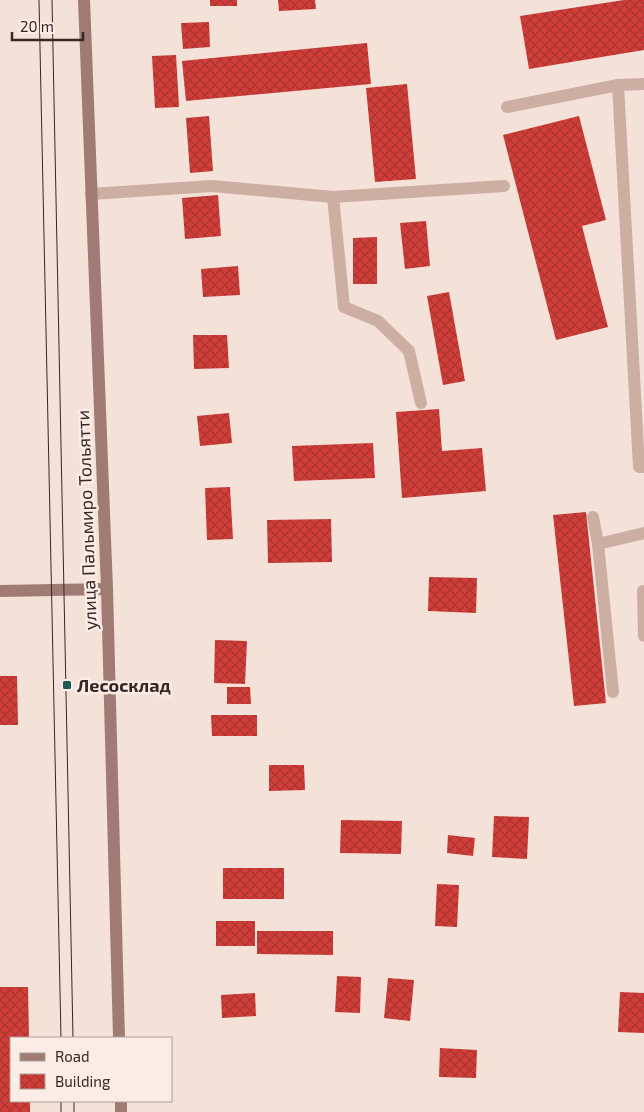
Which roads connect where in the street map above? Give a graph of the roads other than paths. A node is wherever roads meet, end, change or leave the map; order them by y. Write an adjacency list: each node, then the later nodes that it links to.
1 (84, 0): 6 (street, улица Пальмиро Тольятти)
2 (644, 84): 3 (lane)
3 (618, 85): 4 (lane); 9 (lane)
4 (507, 107)
5 (504, 186): 7 (lane)
6 (91, 194): 7 (lane); 13 (street, улица Пальмиро Тольятти)
7 (333, 197): 8 (lane)
8 (421, 403)
9 (644, 467)
10 (593, 517): 12 (lane)
11 (644, 533): 12 (lane)
12 (598, 544): 17 (lane)
13 (107, 589): 14 (street); 18 (street, улица Пальмиро Тольятти)
14 (0, 591)
15 (643, 591): 16 (lane)
16 (644, 636)
17 (612, 692)
18 (119, 1037)

